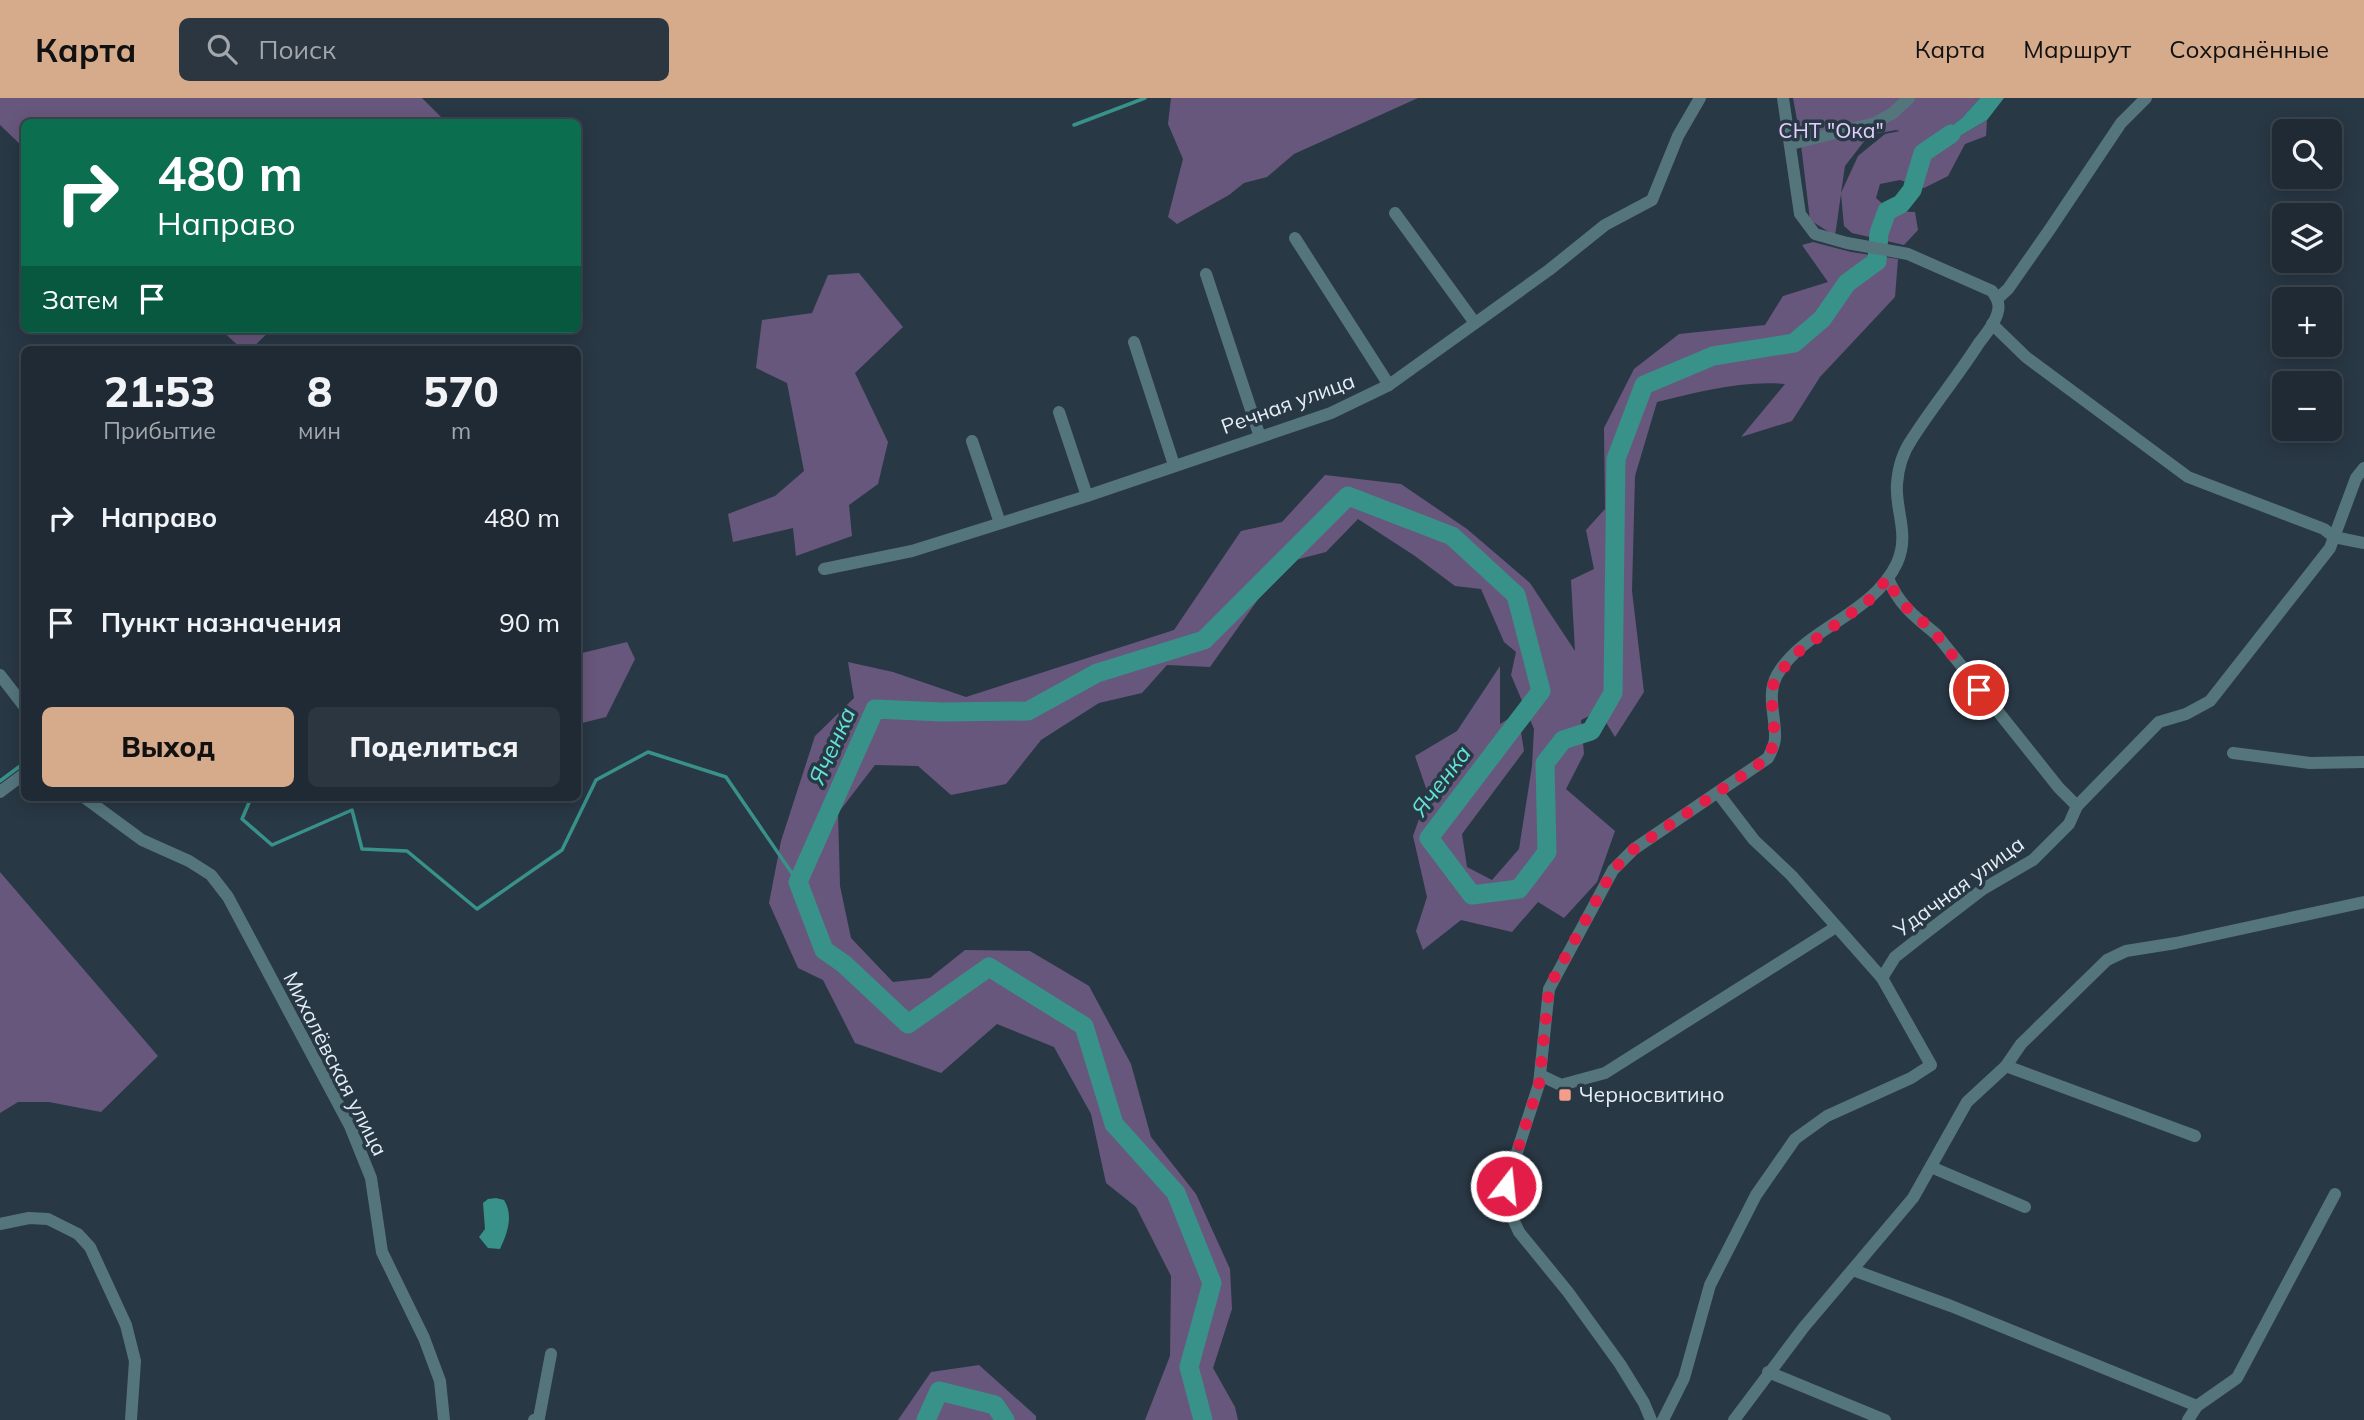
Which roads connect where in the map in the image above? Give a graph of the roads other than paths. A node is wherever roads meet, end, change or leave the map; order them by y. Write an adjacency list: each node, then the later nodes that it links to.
1 (1700, 98): 10 (street, Речная улица)
2 (1783, 98): 5 (street)
3 (1909, 98): 5 (street)
4 (2147, 98): 9 (street)
5 (1791, 144): 9 (street)
6 (1395, 213): 10 (street)
7 (1295, 238): 13 (street)
8 (1206, 274): 15 (street)
9 (1997, 299): 11 (street)
10 (1475, 323): 13 (street, Речная улица)
11 (1992, 324): 21 (street); 24 (street)
12 (1134, 342): 17 (street)
13 (1389, 385): 15 (street, Речная улица)
14 (1059, 412): 19 (street)
15 (1260, 437): 17 (street, Речная улица)
16 (972, 441): 20 (street)
17 (1174, 465): 19 (street, Речная улица)
18 (2364, 468): 21 (street, Удачная улица)
19 (1087, 496): 20 (street, Речная улица)
20 (1000, 523): 23 (street, Речная улица)
21 (2334, 537): 22 (street); 33 (street, Удачная улица)
22 (2364, 543)
23 (824, 569)
24 (1888, 578): 31 (street); 33 (street)
25 (0, 675): 26 (street)
26 (21, 702)
27 (2233, 753): 28 (street)
28 (2364, 762)
29 (21, 776): 30 (street)
30 (0, 792)
31 (1718, 793): 35 (street); 38 (street)
32 (89, 801): 49 (street, Михалёвская улица)
33 (2077, 806): 36 (street, Удачная улица)
34 (2364, 902): 37 (street)
35 (1836, 927): 36 (street); 38 (street)
36 (1882, 978): 52 (street)
37 (2006, 1066): 39 (street); 40 (street)
38 (1540, 1075): 51 (street)
39 (2196, 1136)
40 (1931, 1167): 42 (street); 44 (street)
41 (2335, 1194): 47 (street)
42 (2025, 1207)
43 (0, 1223): 48 (street)
44 (1853, 1270): 46 (street); 47 (street)
45 (551, 1354): 50 (street)
46 (1768, 1372): 53 (street); 54 (street)
47 (2197, 1406): 55 (street)
48 (131, 1420)
49 (444, 1420)
50 (534, 1420)
51 (1651, 1420)
52 (1663, 1420)
53 (1734, 1420)
54 (1885, 1420)
55 (2188, 1420)

